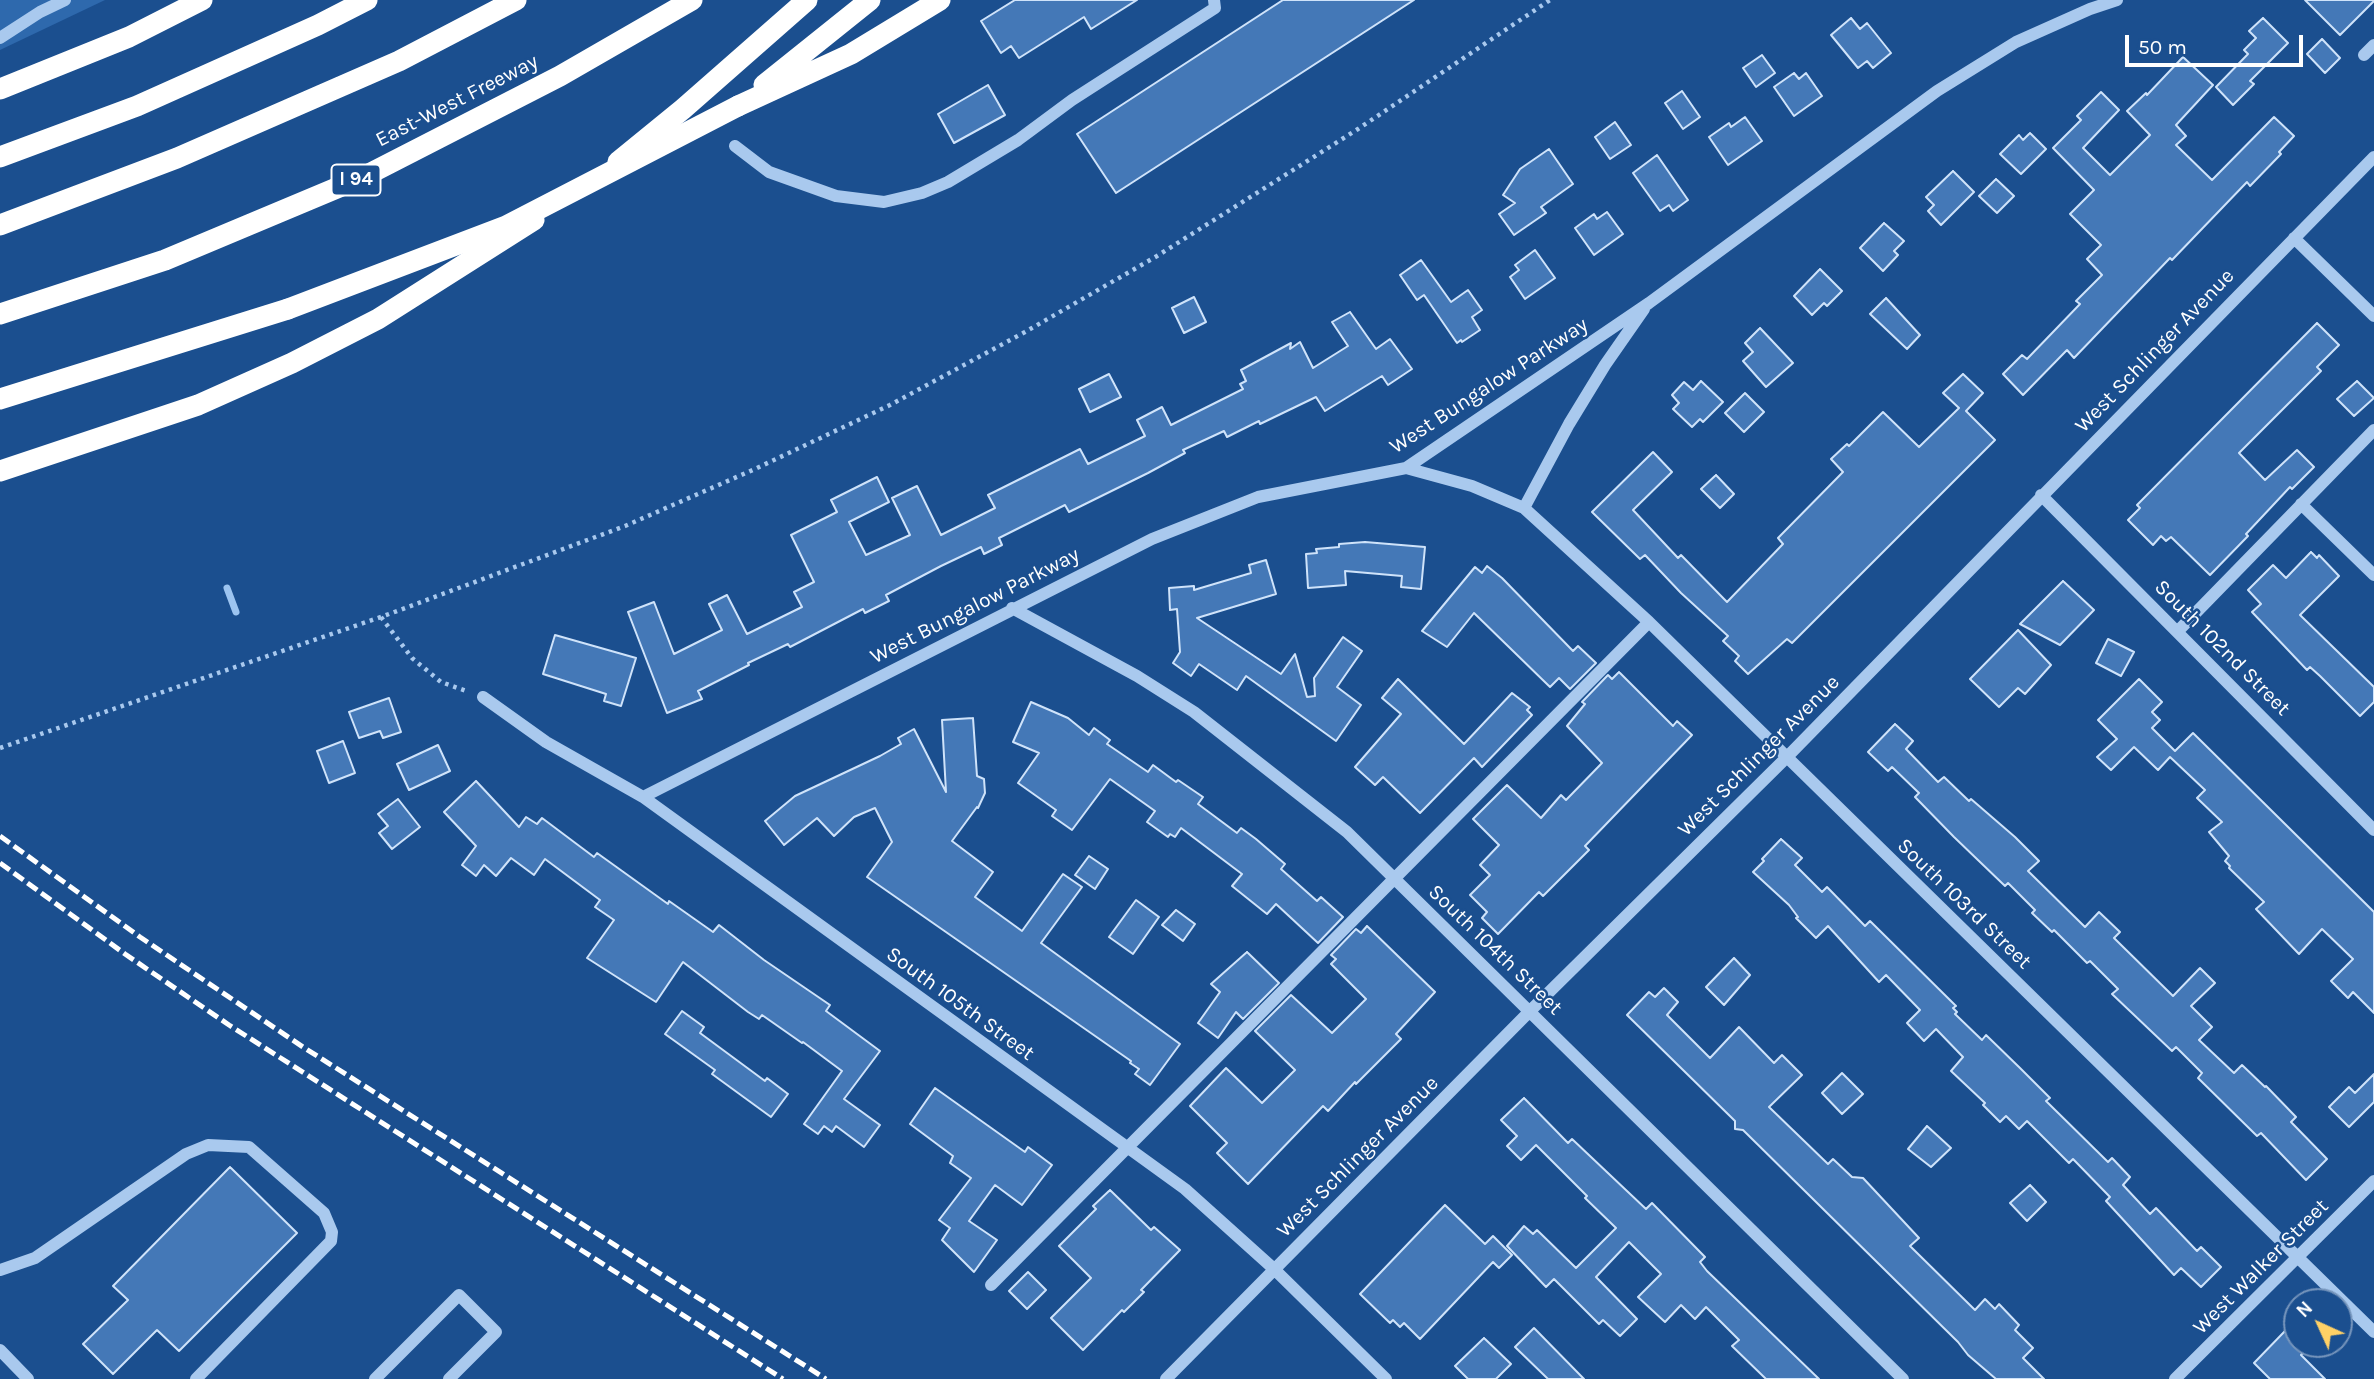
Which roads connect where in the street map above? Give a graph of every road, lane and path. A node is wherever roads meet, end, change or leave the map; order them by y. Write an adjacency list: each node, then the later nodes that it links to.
1 (65, 0): 12 (street)
2 (202, 0): 13 (highway)
3 (367, 0): 16 (highway)
4 (516, 0): 18 (highway)
5 (692, 0): 21 (highway, East-West Freeway / I 94)
6 (807, 0): 26 (highway)
7 (870, 0): 14 (highway)
8 (940, 0): 14 (highway)
9 (1214, 0): 15 (street)
10 (1550, 0): 32 (path)
11 (2117, 0): 20 (street, West Bungalow Parkway)
12 (0, 38)
13 (0, 89)
14 (738, 106): 23 (highway, bridge)
15 (735, 146)
16 (2, 156)
17 (2374, 157): 19 (street, West Schlinger Avenue)
18 (0, 225)
19 (2294, 238): 22 (street); 27 (street, West Schlinger Avenue)
20 (1648, 303): 25 (street, West Bungalow Parkway); 29 (street)
21 (0, 314)
22 (2374, 316)
23 (0, 399)
24 (2374, 430): 28 (street)
25 (1406, 468): 29 (street, South 103rd Street); 31 (street, West Bungalow Parkway)
26 (0, 471)
27 (2042, 495): 34 (street, South 102nd Street); 37 (street, West Schlinger Avenue)
28 (2301, 505): 30 (street); 34 (street)
29 (1524, 508): 33 (street, South 103rd Street)
30 (2374, 575)
31 (1012, 608): 38 (street, West Bungalow Parkway); 40 (street, South 104th Street)
32 (381, 617): 35 (path); 36 (path)
33 (1649, 622): 37 (street, South 103rd Street); 40 (street)
34 (2178, 631): 39 (street, South 102nd Street)
35 (483, 697): 38 (street, South 105th Street)
36 (0, 748)
37 (1786, 758): 41 (street, West Schlinger Avenue); 44 (street, South 103rd Street)
38 (643, 797): 42 (street, South 105th Street)
39 (2374, 830)
40 (1395, 879): 41 (street, South 104th Street); 42 (street)
41 (1530, 1012): 45 (street, West Schlinger Avenue); 56 (street, South 104th Street)
42 (1128, 1147): 45 (street, South 105th Street); 47 (street)
43 (2374, 1181): 44 (street, West Walker Street)
44 (2299, 1258): 48 (street, South 103rd Street); 57 (street, West Walker Street)
45 (1273, 1269): 54 (street, West Schlinger Avenue); 55 (street, South 105th Street)
46 (0, 1270): 51 (street)
47 (990, 1285)
48 (2374, 1332)
49 (0, 1350): 50 (street)
50 (28, 1379)
51 (196, 1379)
52 (375, 1379): 53 (street)
53 (449, 1379)
54 (1166, 1379)
55 (1386, 1379)
56 (1903, 1379)
57 (2175, 1379)

